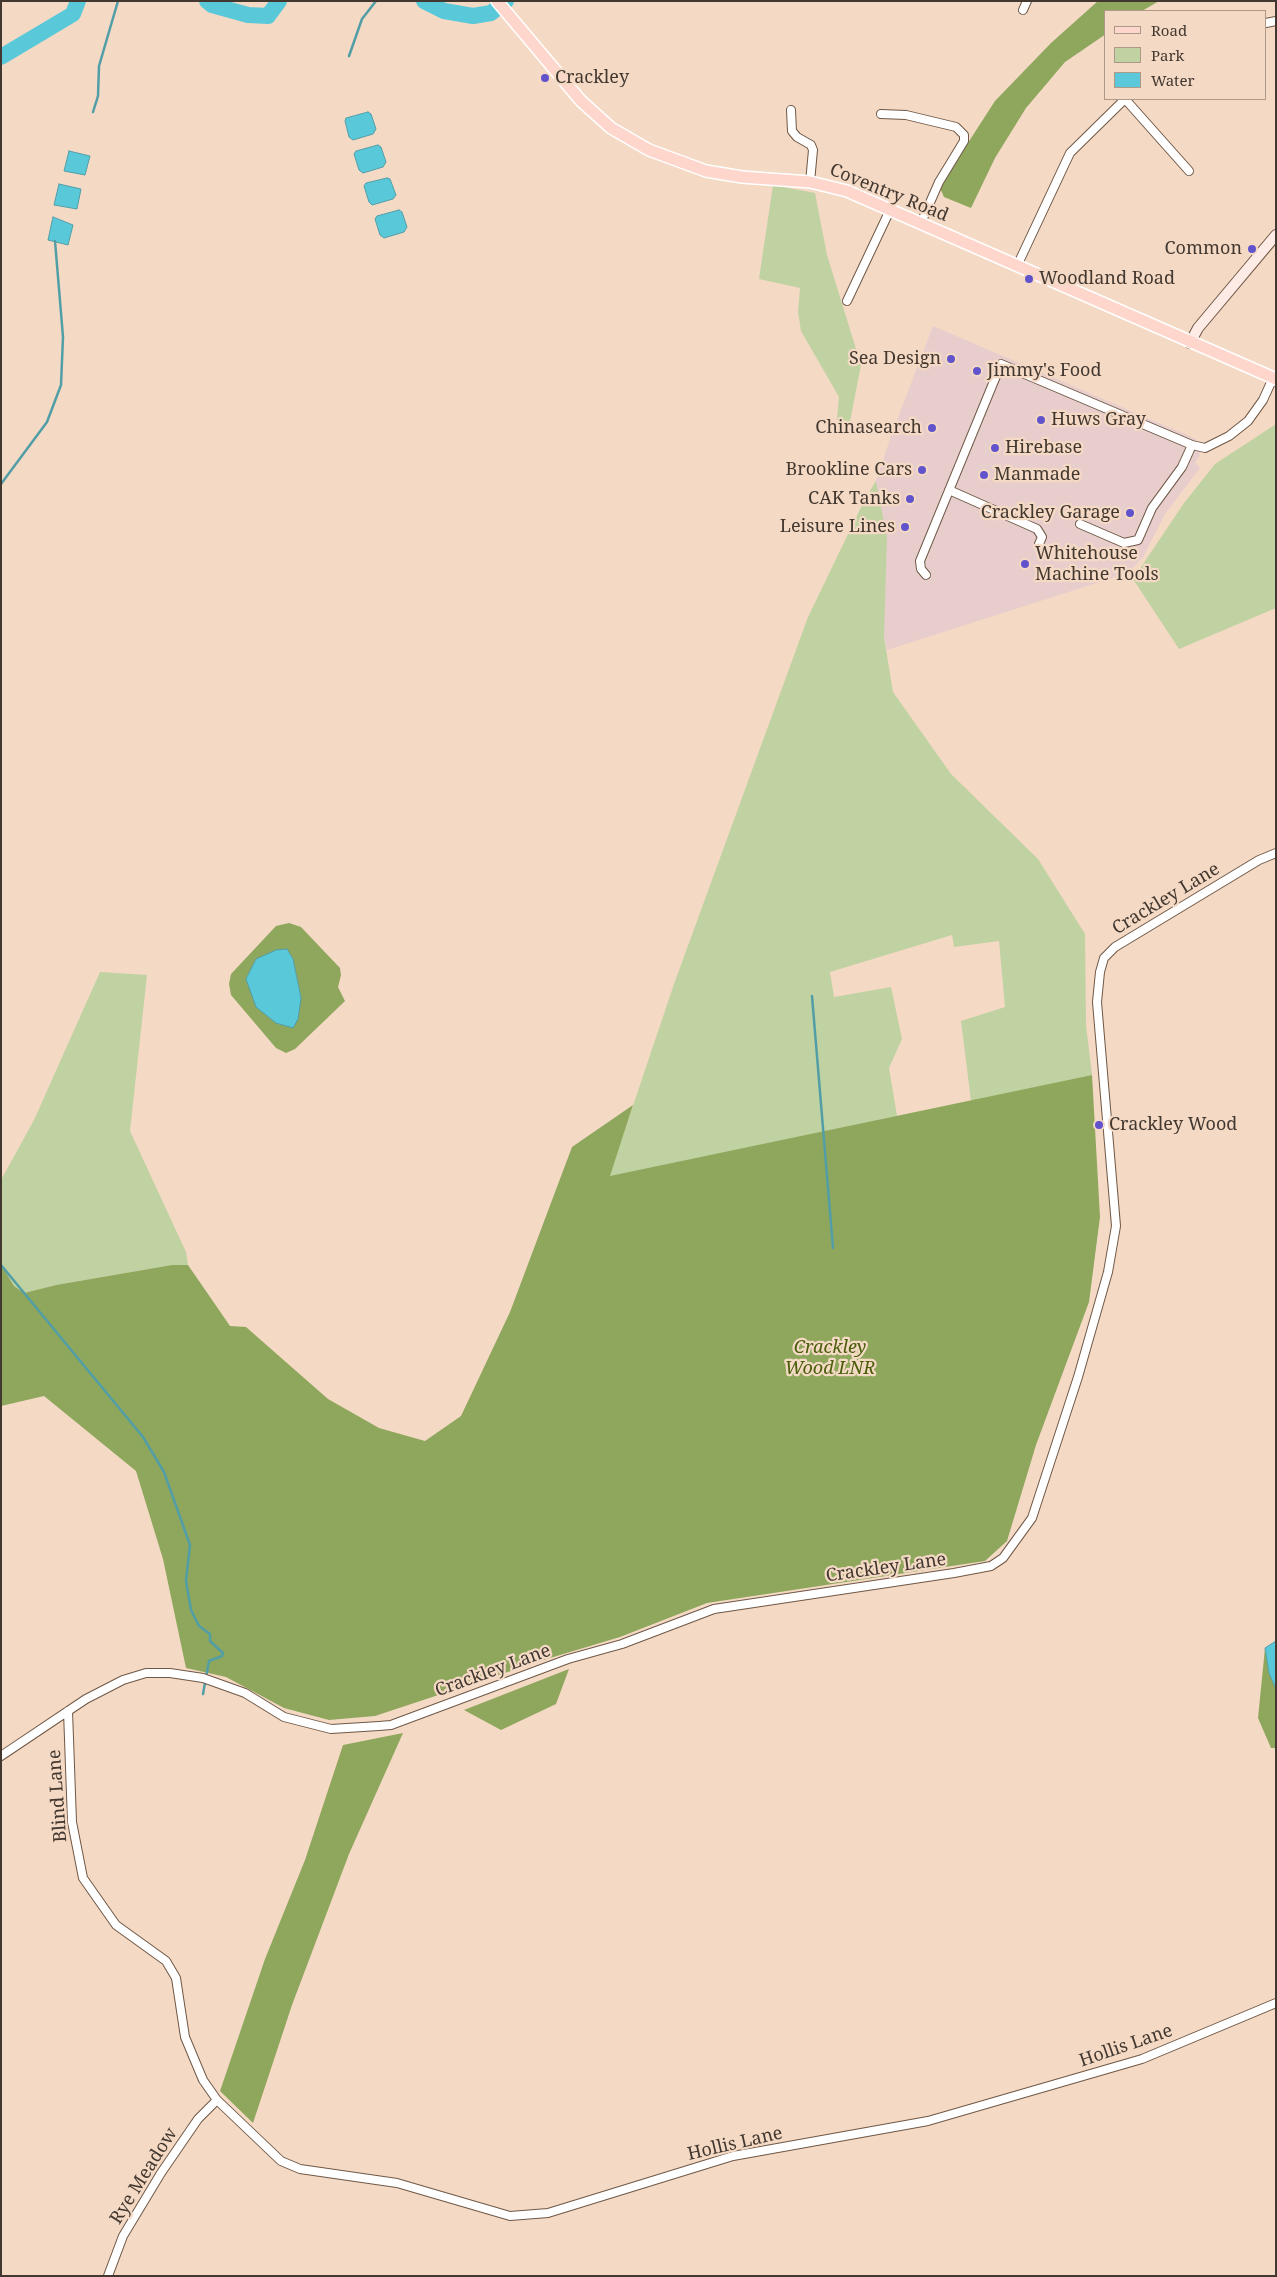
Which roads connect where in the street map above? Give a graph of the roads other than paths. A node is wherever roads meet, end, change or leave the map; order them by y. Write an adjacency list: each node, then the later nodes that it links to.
1 (497, 1): 9 (main road, Coventry Road)
2 (1026, 1): 3 (street)
3 (1023, 10)
4 (1124, 100): 13 (street)
5 (1126, 100): 8 (street)
6 (791, 110): 9 (street)
7 (881, 114): 11 (street)
8 (1189, 171)
9 (810, 182): 10 (main road, Coventry Road)
10 (890, 210): 11 (main road, Coventry Road); 14 (street)
11 (921, 223): 13 (main road, Coventry Road)
12 (1276, 235): 15 (street)
13 (1017, 266): 15 (main road, Coventry Road)
14 (847, 301)
15 (1190, 343): 16 (main road, Coventry Road)
16 (1274, 379): 17 (street)
17 (1192, 445): 18 (street); 19 (street)
18 (949, 490): 20 (street); 21 (street)
19 (1080, 524)
20 (1039, 544)
21 (926, 575)
22 (1276, 853): 23 (street, Crackley Lane)
23 (68, 1711): 24 (street, Crackley Lane); 26 (street, Blind Lane)
24 (1, 1756)
25 (1276, 2003): 26 (street, Hollis Lane)
26 (217, 2100): 27 (street, Rye Meadow)
27 (108, 2276)

